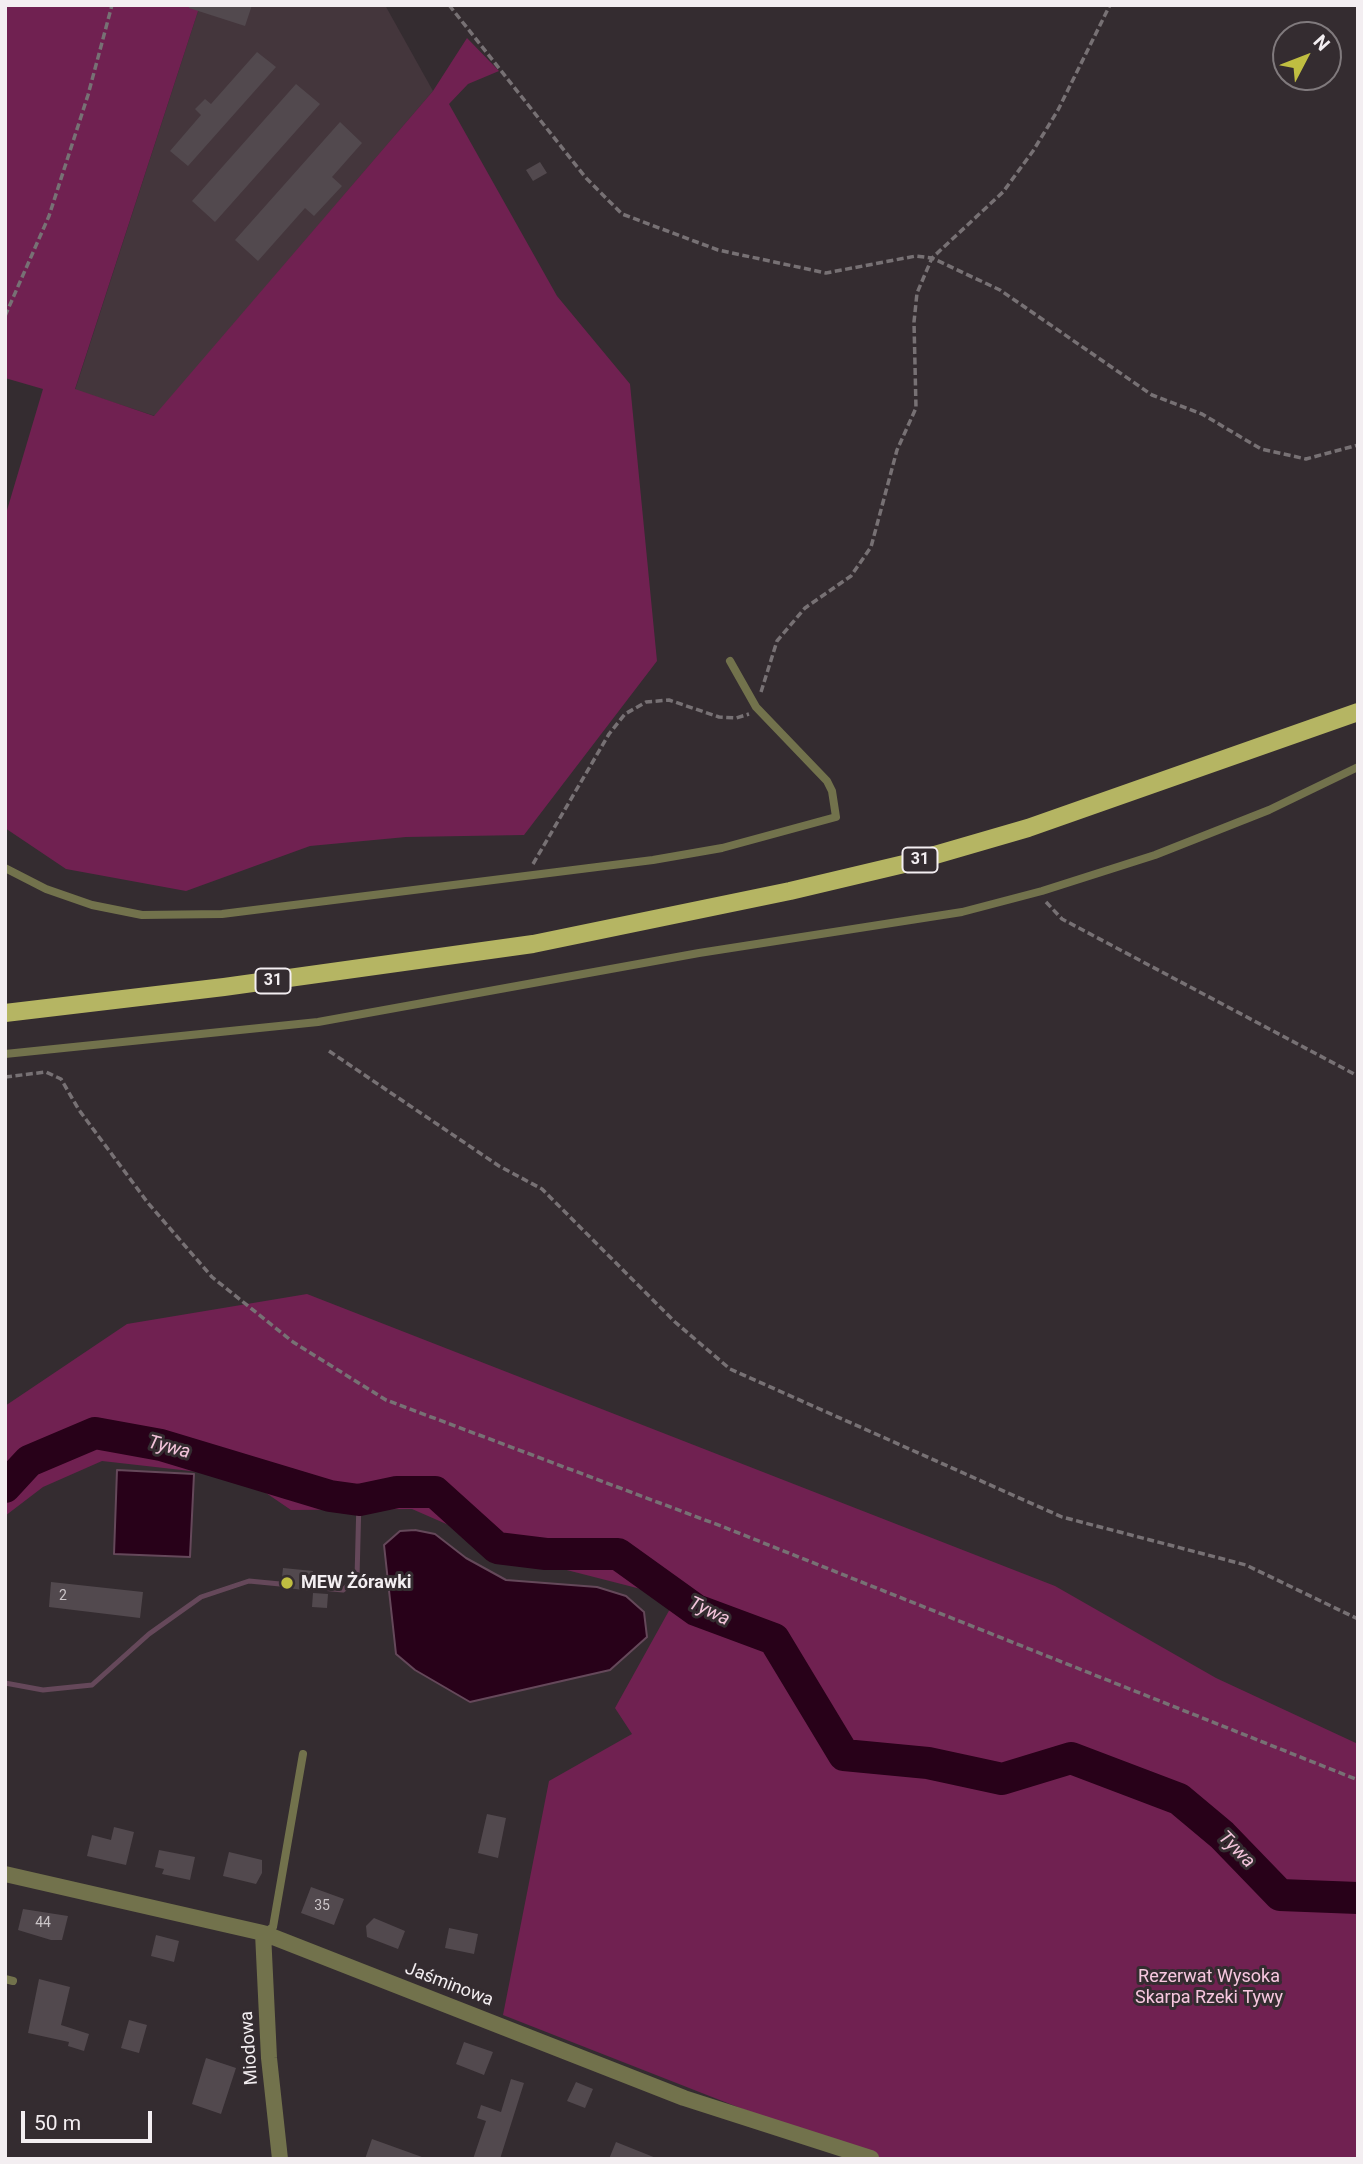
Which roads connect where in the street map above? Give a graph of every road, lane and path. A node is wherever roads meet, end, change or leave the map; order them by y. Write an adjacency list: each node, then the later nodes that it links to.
1 (112, 5): 5 (path)
2 (449, 5): 4 (path)
3 (1110, 5): 4 (path)
4 (932, 258): 6 (path); 8 (path)
5 (5, 316)
6 (1358, 445)
7 (730, 661): 8 (lane)
8 (756, 707): 12 (path); 12 (lane)
9 (1358, 712): 14 (main road, 31)
10 (1358, 767): 13 (lane)
11 (5, 868): 12 (lane)
12 (527, 875)
13 (1042, 891): 16 (lane); 17 (path)
14 (5, 1013)
15 (329, 1051): 19 (path)
16 (5, 1054)
17 (1358, 1076)
18 (5, 1077): 21 (path)
19 (1358, 1619)
20 (303, 1754): 23 (lane)
21 (1358, 1780)
22 (5, 1874): 23 (street, Jaśminowa)
23 (263, 1933): 24 (street, Jaśminowa); 25 (street, Miodowa)
24 (871, 2158)
25 (280, 2159)

